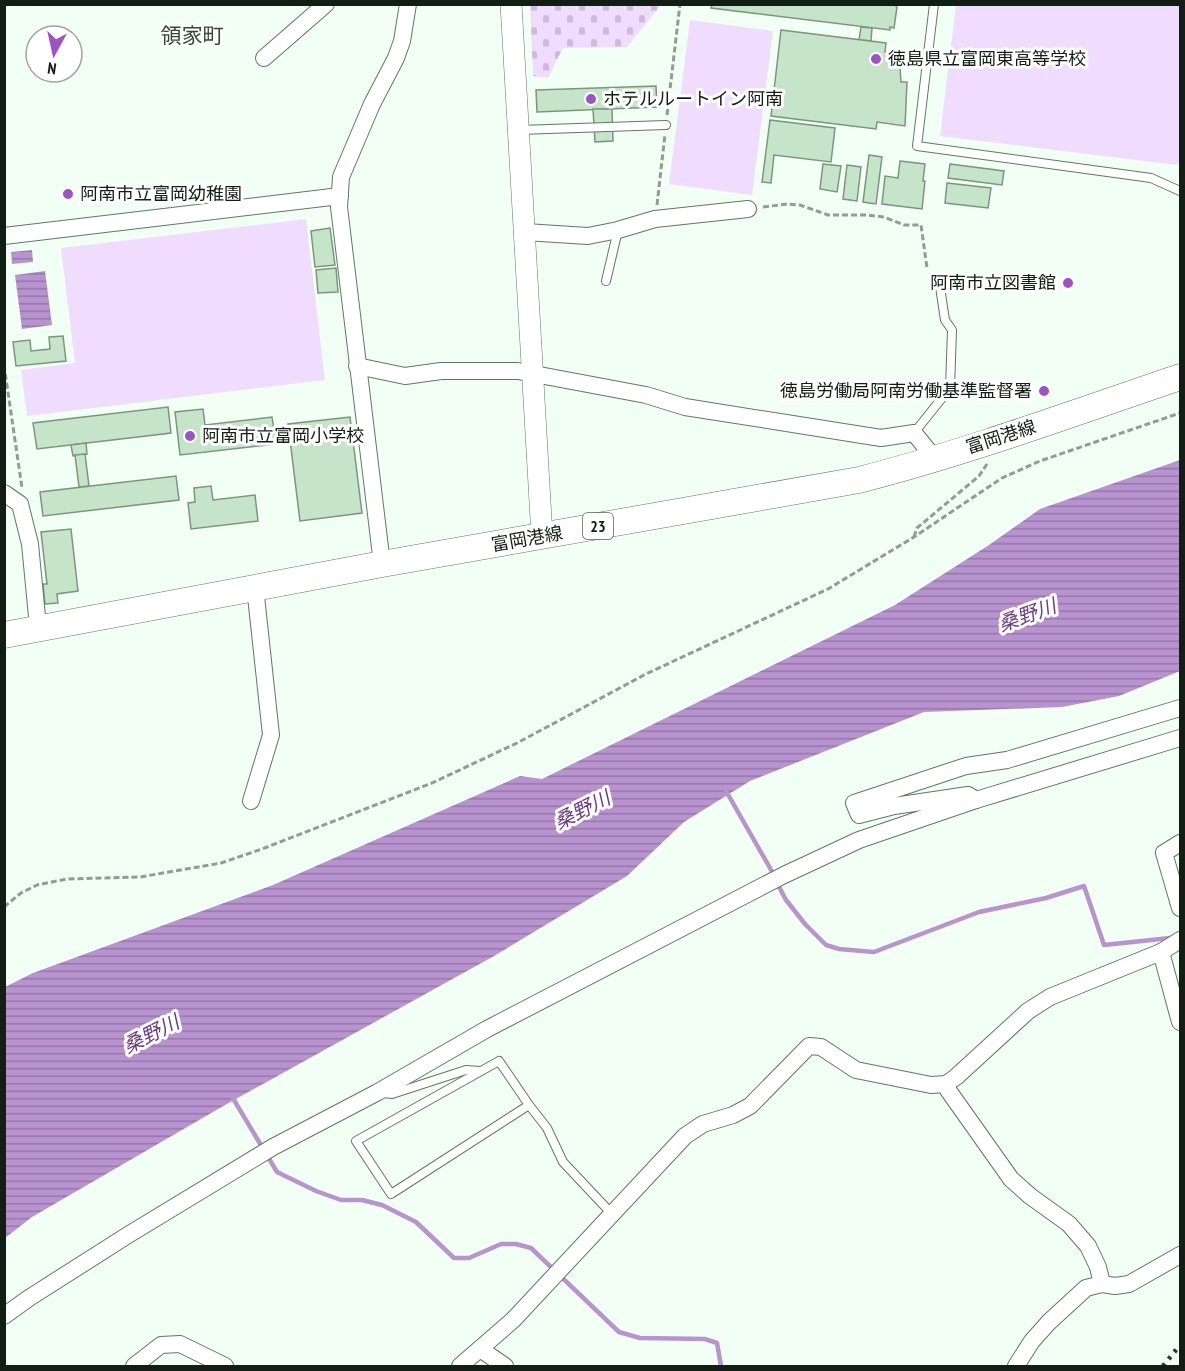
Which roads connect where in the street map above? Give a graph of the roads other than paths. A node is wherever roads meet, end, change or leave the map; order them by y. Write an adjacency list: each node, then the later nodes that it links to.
1 (326, 4): 5 (street)
2 (408, 4): 9 (street)
3 (511, 4): 7 (street)
4 (934, 4): 8 (lane)
5 (264, 58)
6 (666, 125): 7 (lane)
7 (519, 130): 12 (street)
8 (1180, 191)
9 (340, 196): 13 (street); 16 (street)
10 (748, 209): 11 (street)
11 (618, 230): 12 (street); 14 (lane)
12 (525, 232): 17 (street)
13 (4, 236)
14 (606, 281)
15 (940, 287): 19 (lane)
16 (357, 366): 17 (street); 23 (street)
17 (532, 374): 19 (street); 22 (street)
18 (1180, 377): 20 (main road, 富岡港線 / 23)
19 (914, 433): 20 (street)
20 (935, 459): 22 (main road, 富岡港線 / 23)
21 (4, 493): 25 (street)
22 (542, 536): 23 (main road, 富岡港線 / 23)
23 (382, 564): 24 (main road, 富岡港線 / 23)
24 (255, 587): 25 (main road, 富岡港線 / 23); 30 (street)
25 (38, 627): 26 (main road, 富岡港線 / 23)
26 (4, 634)
27 (1180, 708): 29 (street)
28 (1180, 738): 29 (street)
29 (976, 800): 38 (street)
30 (251, 801)
31 (1180, 843): 32 (street)
32 (1180, 908)
33 (1180, 940): 34 (street)
34 (1161, 952): 35 (street); 37 (street)
35 (1180, 1022)
36 (481, 1071): 38 (lane); 39 (lane); 39 (lane)
37 (946, 1084): 40 (street); 42 (street)
38 (378, 1092): 43 (street)
39 (529, 1105): 40 (lane)
40 (612, 1214): 44 (street)
41 (1180, 1255): 42 (street)
42 (1102, 1284): 49 (street)
43 (4, 1316)
44 (480, 1349): 47 (street); 48 (street)
45 (134, 1366): 46 (street)
46 (225, 1366)
47 (460, 1366)
48 (505, 1366)
49 (1016, 1366)

